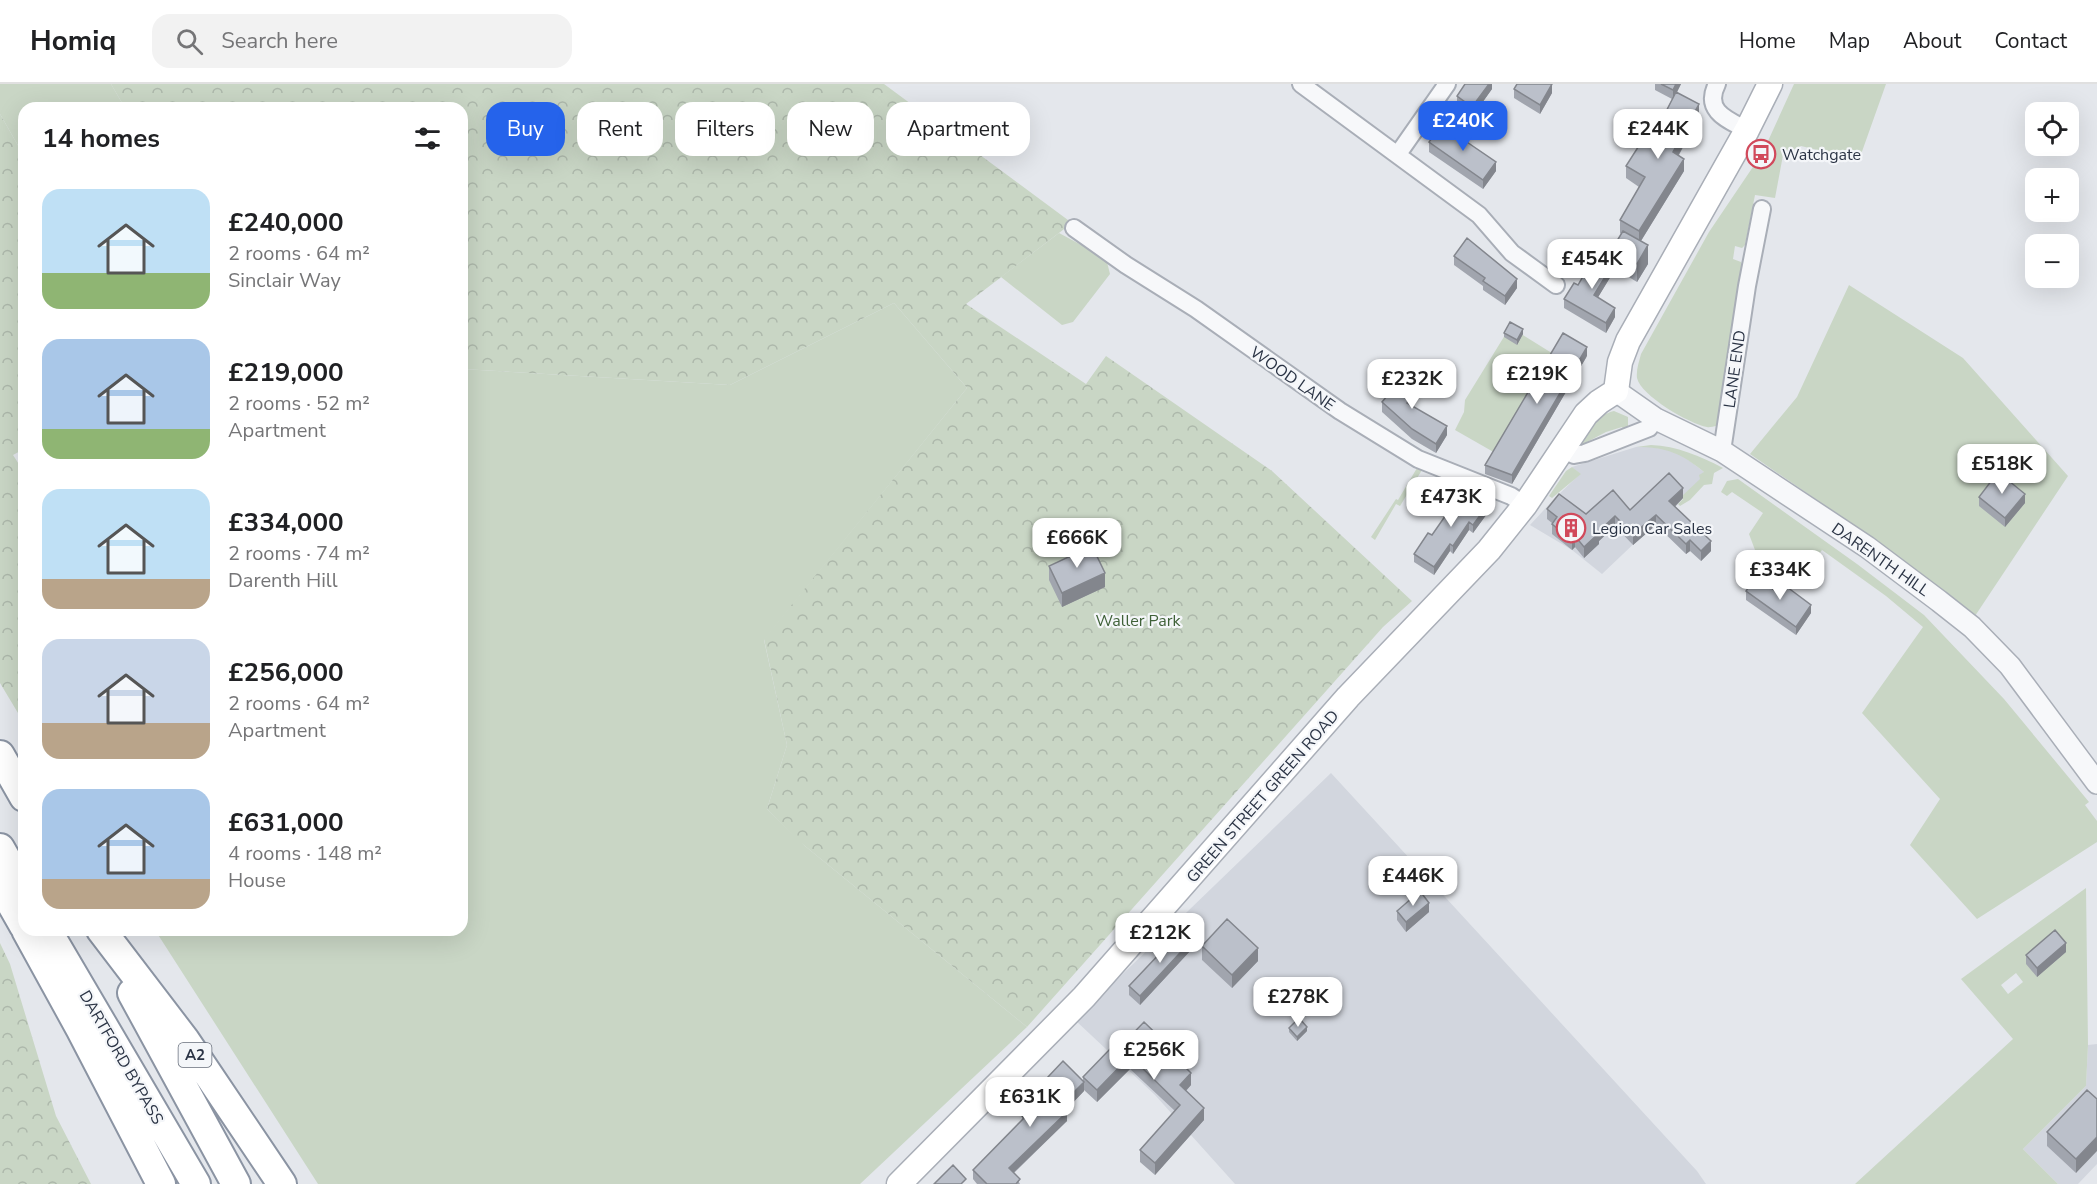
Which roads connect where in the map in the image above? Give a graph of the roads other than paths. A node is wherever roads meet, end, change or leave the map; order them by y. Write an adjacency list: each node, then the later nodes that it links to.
1 (1301, 84): 6 (street)
2 (1447, 84): 6 (street)
3 (1717, 84): 5 (street)
4 (1770, 84): 5 (main road)
5 (1747, 130): 10 (main road)
6 (1398, 154): 9 (street)
7 (1762, 209): 13 (street, LANE END)
8 (1074, 228): 14 (street, WOOD LANE)
9 (1556, 285)
10 (1616, 391): 11 (street, DARENTH HILL); 12 (main road, GREEN STREET GREEN ROAD)
11 (1656, 419): 12 (street); 13 (street, DARENTH HILL)
12 (1563, 450): 14 (main road, GREEN STREET GREEN ROAD)
13 (1722, 451): 16 (street, DARENTH HILL)
14 (1524, 505): 30 (main road, GREEN STREET GREEN ROAD)
15 (0, 755): 17 (highway)
16 (2097, 783)
17 (18, 786)
18 (0, 848): 19 (highway)
19 (18, 880)
20 (0, 884): 21 (highway)
21 (18, 916)
22 (29, 936): 26 (highway)
23 (51, 936): 27 (highway, DARTFORD BYPASS)
24 (102, 936): 28 (highway, A2)
25 (104, 936): 29 (highway, A2)
26 (161, 1184)
27 (196, 1184)
28 (236, 1184)
29 (282, 1184)
30 (899, 1184)

